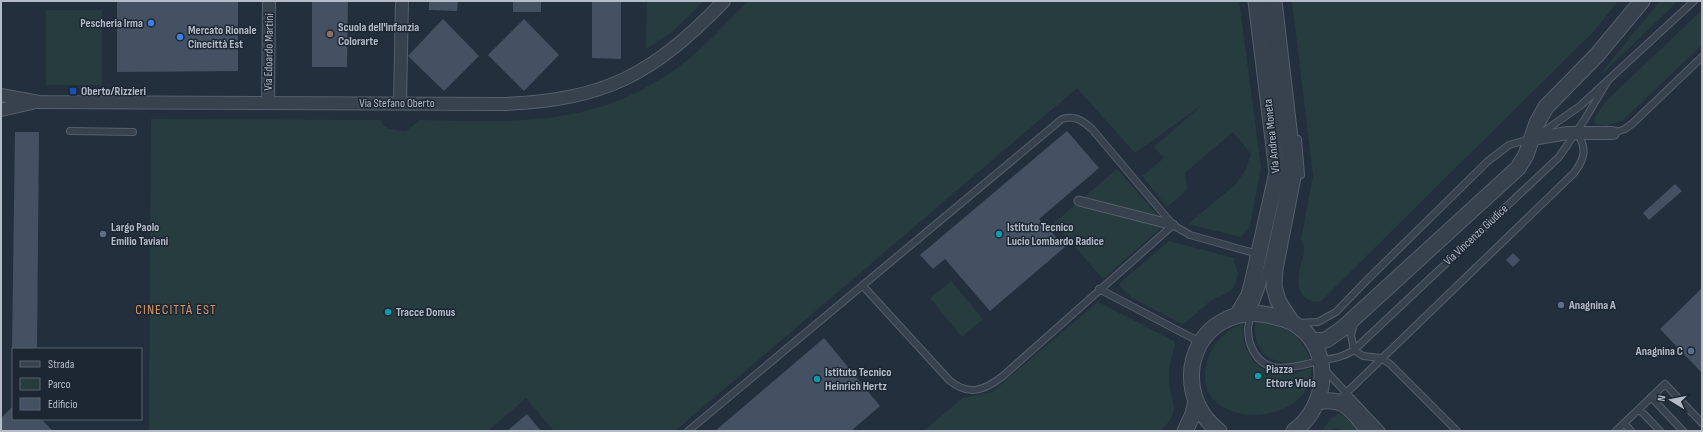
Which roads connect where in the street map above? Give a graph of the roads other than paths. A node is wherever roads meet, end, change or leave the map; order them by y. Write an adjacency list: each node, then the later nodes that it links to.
1 (270, 1): 15 (street, Via Edoardo Martini)
2 (402, 1): 16 (street)
3 (724, 1): 16 (street, Via Stefano Oberto)
4 (1256, 1): 11 (street, Via Andrea Moneta)
5 (1265, 1): 11 (lane, Via Andrea Moneta)
6 (1274, 1): 11 (street, Via Andrea Moneta)
7 (1280, 1): 11 (lane, Via Andrea Moneta)
8 (1642, 1): 24 (street, Via Vincenzo Giudice)
9 (1694, 1): 12 (lane, Via Vincenzo Giudice)
10 (1702, 57): 23 (lane)
11 (1278, 75): 17 (street, Via Andrea Moneta)
12 (1607, 82): 22 (lane, Via Vincenzo Giudice); 24 (lane, Via Vincenzo Giudice)
13 (1, 95): 14 (street, Via Stefano Oberto)
14 (39, 102): 15 (street, Via Stefano Oberto); 18 (street, Via Stefano Oberto)
15 (268, 102): 16 (street, Via Stefano Oberto)
16 (400, 103)
17 (1278, 105): 29 (street, Via Andrea Moneta); 32 (street, Via Andrea Moneta); 33 (lane, Via Andrea Moneta)
18 (1, 110)
19 (70, 131): 20 (lane)
20 (133, 132)
21 (1297, 132): 25 (lane, Via Andrea Moneta)
22 (1576, 133): 23 (street); 24 (street); 38 (lane, Via Vincenzo Giudice); 39 (lane)
23 (1613, 133)
24 (1532, 139): 34 (street, Via Vincenzo Giudice); 35 (lane, Via Vincenzo Giudice)
25 (1299, 184)
26 (1079, 201): 27 (street)
27 (1173, 225): 29 (lane); 30 (lane); 31 (lane)
28 (1289, 234): 32 (lane)
29 (1260, 254): 33 (street, Via Andrea Moneta)
30 (863, 286): 31 (lane); 48 (lane)
31 (1099, 289): 37 (lane)
32 (1276, 296): 35 (street, Via Andrea Moneta)
33 (1245, 313): 35 (street); 37 (street); 40 (lane)
34 (1357, 316): 36 (street, Via Vincenzo Giudice); 38 (lane)
35 (1292, 322): 36 (street)
36 (1312, 341): 40 (street)
37 (1201, 343): 43 (street)
38 (1354, 350): 39 (lane); 40 (lane, Via Vincenzo Giudice)
39 (1381, 358): 41 (lane); 54 (lane)
40 (1321, 364): 41 (lane); 44 (street)
41 (1339, 396): 44 (street); 52 (street); 53 (lane)
42 (1651, 397): 45 (lane); 47 (lane); 58 (lane)
43 (1196, 401): 49 (street); 50 (street)
44 (1318, 402): 51 (street)
45 (1639, 409): 46 (lane); 57 (lane)
46 (1624, 423): 55 (lane); 56 (lane)
47 (1702, 423)
48 (688, 431)
49 (1185, 431)
50 (1219, 431)
51 (1294, 431)
52 (1369, 431)
53 (1382, 431)
54 (1457, 431)
55 (1616, 431)
56 (1631, 431)
57 (1660, 431)
58 (1683, 431)

